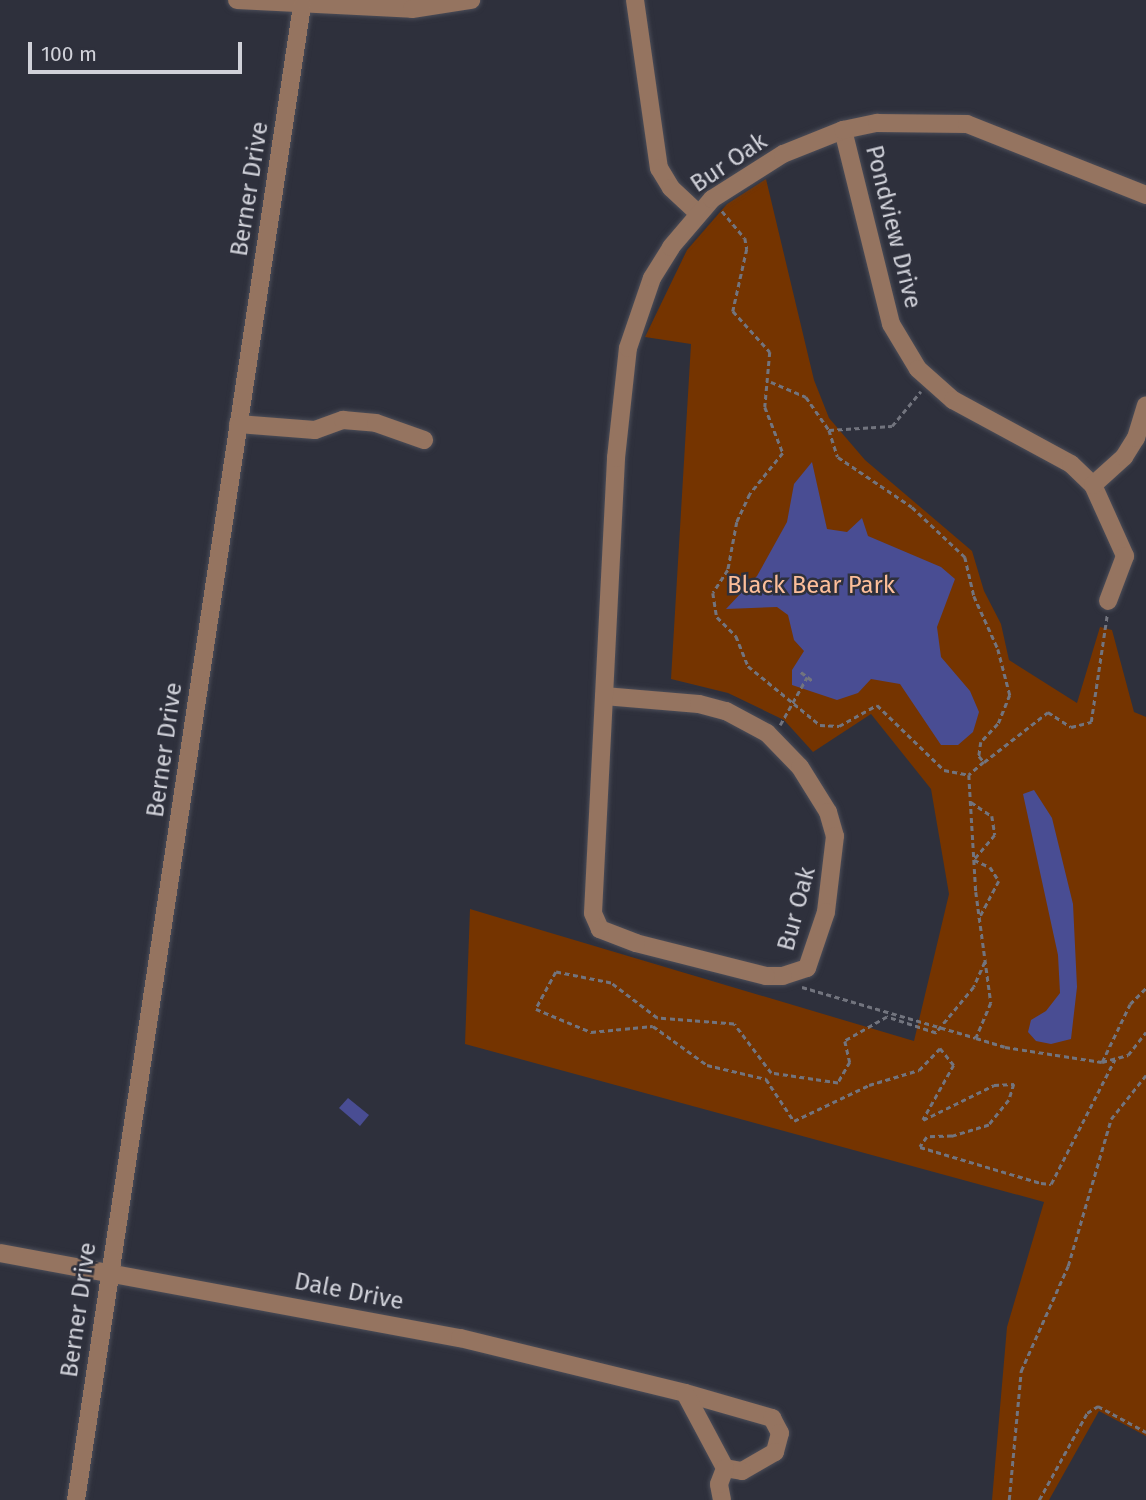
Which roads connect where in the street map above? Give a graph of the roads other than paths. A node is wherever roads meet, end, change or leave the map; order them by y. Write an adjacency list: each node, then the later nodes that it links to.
1 (237, 0): 4 (street)
2 (471, 0): 4 (street)
3 (635, 0): 7 (street)
4 (302, 6): 9 (street, Berner Drive)
5 (843, 130): 6 (street, Bur Oak); 7 (street, Bur Oak); 11 (street, Pondview Drive)
6 (1146, 195)
7 (698, 213): 13 (street, Bur Oak)
8 (1146, 406): 11 (street)
9 (238, 424): 10 (street); 15 (street, Berner Drive)
10 (424, 440)
11 (1093, 485): 12 (street, Pondview Drive)
12 (1108, 601)
13 (604, 696): 13 (street, Bur Oak)
14 (0, 1253): 15 (street, Dale Drive)
15 (109, 1270): 16 (street, Dale Drive); 18 (street, Berner Drive)
16 (685, 1393): 17 (street); 17 (street, Dale Drive)
17 (725, 1468): 19 (street)
18 (76, 1500)
19 (722, 1500)

